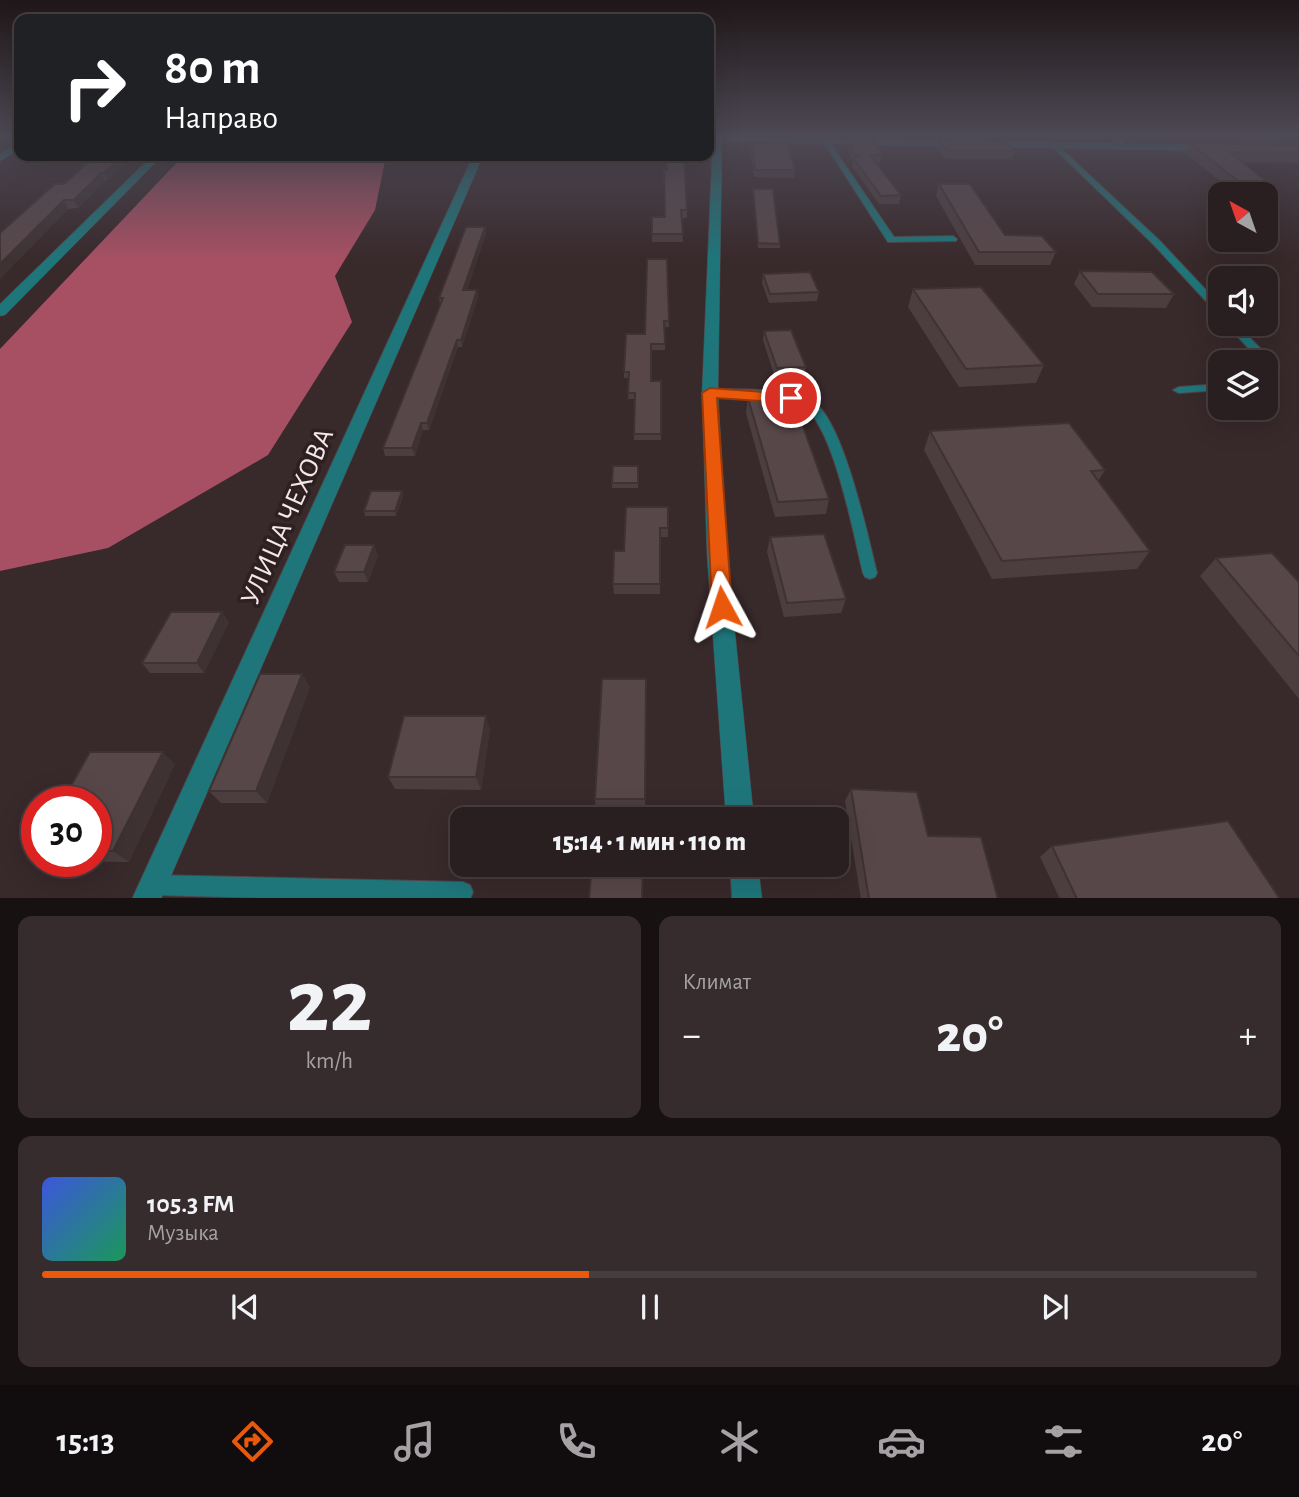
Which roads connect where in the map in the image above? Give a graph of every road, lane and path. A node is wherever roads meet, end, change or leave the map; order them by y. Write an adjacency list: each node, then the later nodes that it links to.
1 (136, 178): 8 (street)
2 (468, 178): 17 (street, УЛИЦА ЧЕХОВА)
3 (713, 178): 13 (street)
4 (851, 178): 6 (lane)
5 (1089, 178): 7 (lane)
6 (953, 239)
7 (1208, 298)
8 (0, 312)
9 (1243, 336): 10 (lane)
10 (1256, 350)
11 (1208, 388): 12 (lane)
12 (1179, 390)
13 (710, 393): 14 (lane); 15 (street)
14 (870, 573)
15 (739, 807)
16 (745, 877): 19 (street)
17 (149, 892): 18 (lane)
18 (463, 892)
19 (747, 898)

